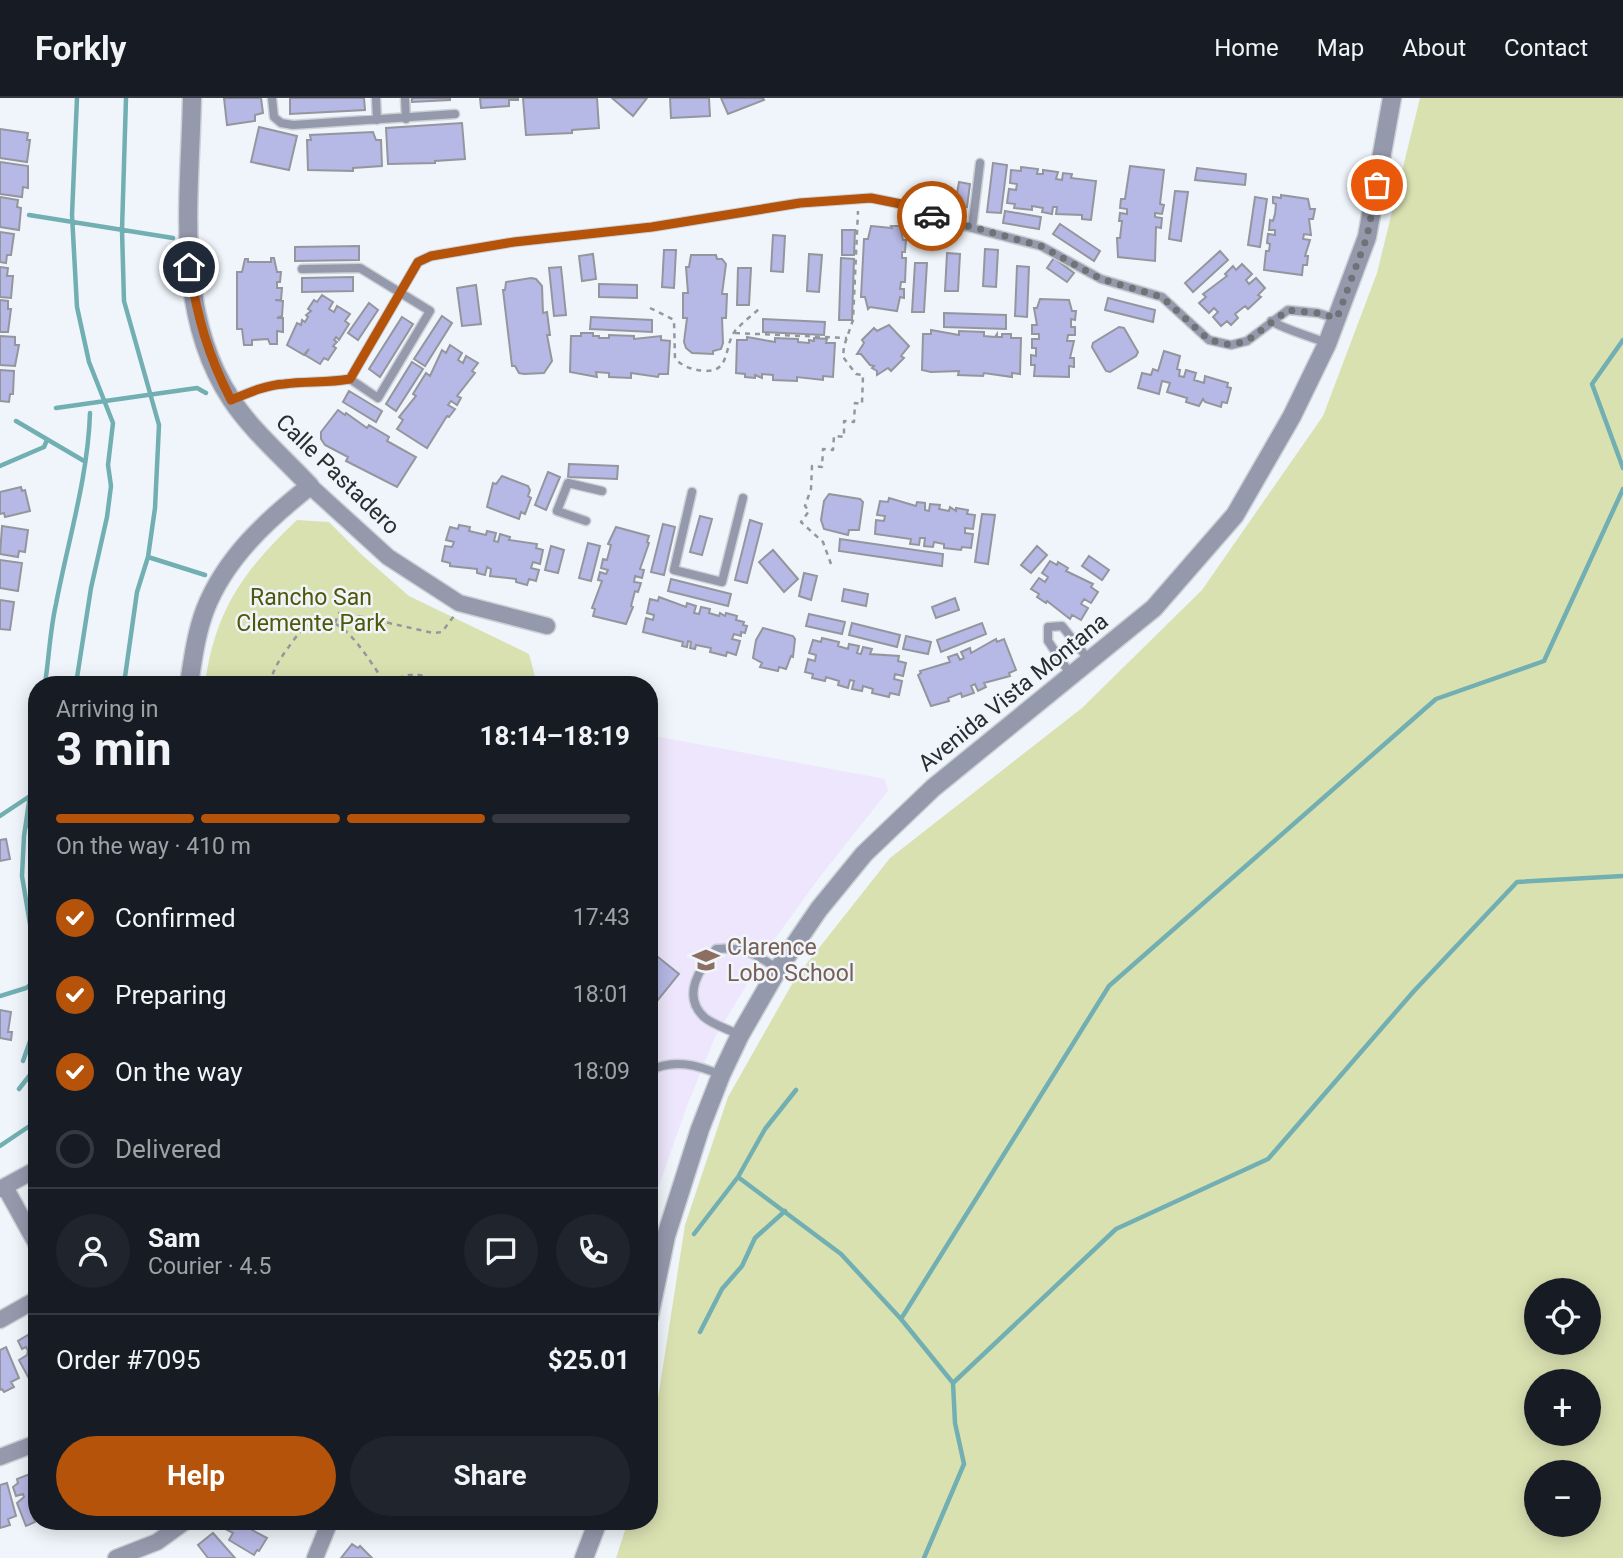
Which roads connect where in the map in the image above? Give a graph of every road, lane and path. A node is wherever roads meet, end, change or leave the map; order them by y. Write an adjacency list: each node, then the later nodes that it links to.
1 (192, 98): 22 (street, Calle Pastadero)
2 (272, 98): 8 (lane)
3 (376, 98): 8 (lane)
4 (405, 98): 7 (lane)
5 (1392, 98): 16 (street, Avenida Vista Montana)
6 (455, 114): 7 (lane)
7 (406, 118): 8 (lane)
8 (377, 120)
9 (980, 163): 11 (lane)
10 (858, 199): 11 (lane); 13 (lane); 19 (path)
11 (972, 229): 17 (lane)
12 (302, 269): 13 (lane)
13 (400, 293): 21 (lane); 21 (lane)
14 (650, 309): 18 (path)
15 (759, 309): 18 (path)
16 (1337, 318): 17 (lane); 20 (street, Avenida Vista Montana)
17 (1271, 321): 20 (lane)
18 (733, 333): 19 (path)
19 (847, 338): 28 (path)
20 (1327, 344): 32 (street, Avenida Vista Montana)
21 (350, 379): 22 (lane)
22 (231, 400): 23 (street, Calle Pastadero)
23 (310, 486): 29 (street, Calle Pastadero); 33 (street)
24 (602, 491): 27 (lane)
25 (692, 492): 26 (lane)
26 (743, 498)
27 (586, 521)
28 (831, 564)
29 (459, 603): 30 (path); 31 (street, Calle Pastadero)
30 (335, 623): 34 (path); 35 (path)
31 (547, 626)
32 (1091, 662): 38 (street, Avenida Vista Montana); 38 (lane)
33 (190, 676)
34 (273, 676)
35 (382, 676)
36 (406, 676): 37 (path)
37 (425, 676)
38 (1072, 677): 39 (street, Avenida Vista Montana)
39 (778, 969): 40 (street, Avenida Vista Montana); 40 (lane)
40 (740, 1035): 42 (street, Avenida Vista Montana)
41 (658, 1067): 42 (lane)
42 (721, 1075): 46 (street, Avenida Vista Montana)
43 (28, 1174): 44 (street)
44 (2, 1188): 45 (street)
45 (28, 1230)
46 (658, 1234)
47 (28, 1304): 48 (street)
48 (0, 1320)
49 (28, 1446): 50 (street)
50 (0, 1457)
51 (174, 1530): 54 (street)
52 (326, 1530): 55 (street)
53 (595, 1530): 56 (street)
54 (116, 1558)
55 (315, 1558)
56 (584, 1558)

